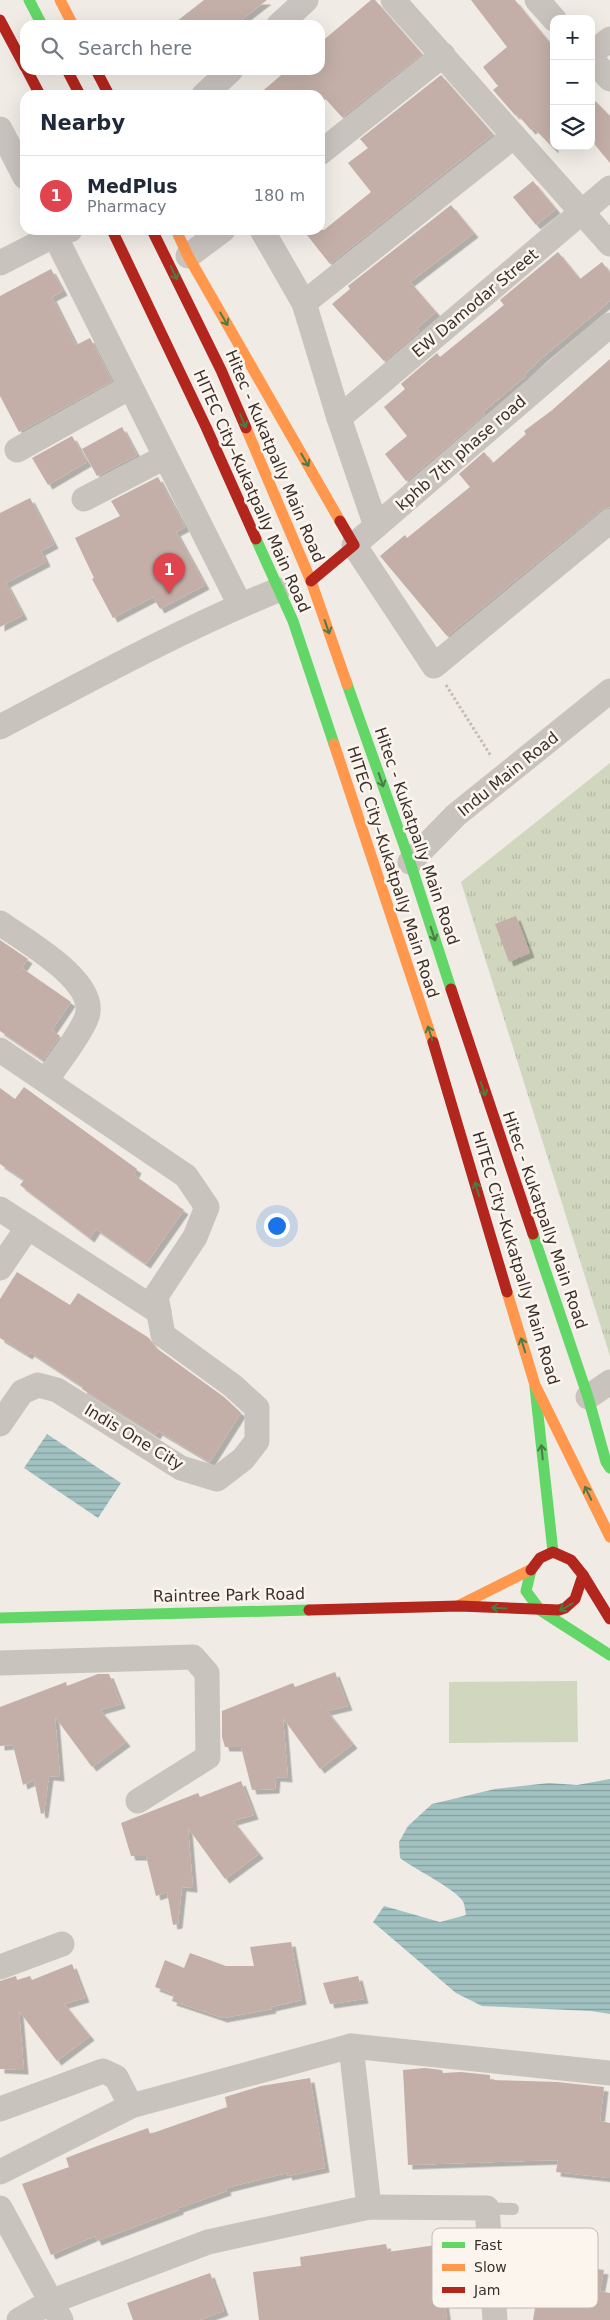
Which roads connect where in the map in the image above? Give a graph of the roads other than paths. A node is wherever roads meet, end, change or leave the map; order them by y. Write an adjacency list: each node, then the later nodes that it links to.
1 (29, 0): 8 (main road)
2 (60, 0): 9 (main road)
3 (306, 0): 10 (street)
4 (393, 0): 13 (street)
5 (537, 0): 6 (street)
6 (550, 15)
7 (0, 20): 14 (main road)
8 (39, 20)
9 (70, 20)
10 (284, 20)
11 (610, 39): 12 (street)
12 (595, 51)
13 (443, 55): 26 (street); 27 (street)
14 (20, 57)
15 (592, 60): 20 (street)
16 (30, 75): 21 (main road)
17 (70, 75): 22 (main road)
18 (99, 75): 23 (main road)
19 (226, 75): 24 (street)
20 (610, 79)
21 (37, 90)
22 (77, 90)
23 (106, 90)
24 (209, 90)
25 (0, 129): 28 (street)
26 (514, 136): 30 (street); 41 (street)
27 (325, 149)
28 (20, 167)
29 (610, 188): 30 (street, EW Damodar Street)
30 (582, 212): 38 (street); 44 (street, EW Damodar Street)
31 (54, 235): 40 (street)
32 (61, 235): 43 (street)
33 (114, 235): 52 (main road, HITEC City–Kukatpally Main Road)
34 (154, 235): 51 (main road, Hitec - Kukatpally Main Road, one-way to 51)
35 (178, 235): 39 (main road)
36 (216, 235): 39 (street)
37 (265, 235): 41 (street)
38 (610, 244)
39 (188, 256): 50 (main road, one-way to 50)
40 (0, 263)
41 (304, 303): 44 (street)
42 (610, 326): 49 (street, kphb 7th phase road)
43 (130, 387): 45 (street); 46 (street)
44 (339, 418): 49 (street)
45 (17, 450)
46 (165, 457): 47 (street); 53 (street)
47 (84, 499)
48 (610, 522): 50 (street)
49 (376, 526): 50 (street, kphb 7th phase road)
50 (354, 545): 51 (main road, kphb 7th phase road)
51 (311, 581): 56 (main road, Hitec - Kukatpally Main Road, one-way to 56)
52 (278, 590): 53 (street); 65 (main road, HITEC City–Kukatpally Main Road, one-way to 52)
53 (240, 605): 55 (street)
54 (610, 692): 56 (street, Indu Main Road)
55 (0, 727)
56 (410, 862): 66 (main road, Hitec - Kukatpally Main Road, one-way to 66)
57 (0, 923): 59 (street)
58 (0, 1050): 59 (street, Indis One City)
59 (46, 1081): 63 (street, Indis One City)
60 (0, 1209): 61 (street)
61 (28, 1227): 62 (street); 63 (street)
62 (0, 1268)
63 (159, 1312): 67 (street, Indis One City)
64 (610, 1382): 66 (street)
65 (535, 1385): 69 (main road, HITEC City–Kukatpally Main Road, one-way to 65); 70 (main road, one-way to 65)
66 (588, 1397): 68 (main road, Hitec - Kukatpally Main Road)
67 (2, 1416)
68 (610, 1468)
69 (610, 1537)
70 (552, 1552): 71 (main road); 72 (main road)
71 (530, 1570): 73 (main road, Raintree Park Road); 74 (main road)
72 (583, 1575): 74 (main road, one-way to 74); 76 (main road)
73 (459, 1606): 74 (main road, Raintree Park Road, one-way to 73); 75 (main road, Raintree Park Road)
74 (540, 1610): 77 (main road)
75 (0, 1618)
76 (610, 1619)
77 (610, 1655)
78 (0, 1663): 79 (street)
79 (138, 1801)
80 (62, 1944): 81 (street)
81 (0, 1967)
82 (351, 2046): 83 (street); 84 (street); 87 (street)
83 (610, 2072)
84 (131, 2106): 85 (street); 86 (street)
85 (0, 2109)
86 (0, 2172)
87 (369, 2207): 89 (street); 92 (street)
88 (0, 2208): 92 (street)
89 (487, 2208): 90 (lane); 91 (street)
90 (513, 2209)
91 (488, 2228)
92 (56, 2311): 93 (street)
93 (19, 2320)

